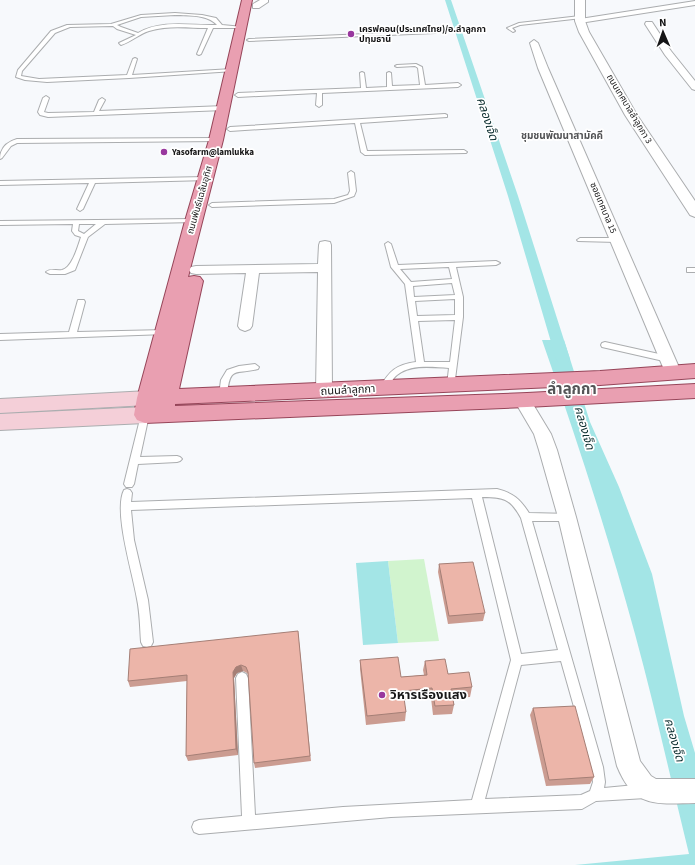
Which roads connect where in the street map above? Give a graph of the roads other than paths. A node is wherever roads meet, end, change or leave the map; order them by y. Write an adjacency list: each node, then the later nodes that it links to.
1 (580, 0): 4 (street, ถนนเทศบาลลำลูกกา 3)
2 (256, 1): 11 (main road, ถนนพันธ์แฉล้มอุทิศ)
3 (695, 3): 4 (street)
4 (580, 19): 9 (lane); 46 (street, ถนนเทศบาลลำลูกกา 3)
5 (116, 24): 7 (lane); 12 (lane); 21 (lane)
6 (649, 24): 24 (street)
7 (222, 26): 8 (lane); 11 (lane)
8 (211, 27): 12 (lane); 15 (lane)
9 (513, 31)
10 (435, 32): 11 (lane)
11 (245, 33): 18 (main road, ถนนพันธ์แฉล้มอุทิศ); 28 (main road, ถนนพันธ์แฉล้มอุทิศ)
12 (138, 34): 14 (lane)
13 (534, 43): 54 (street, ซอยเทศบาล 15)
14 (122, 44)
15 (199, 54)
16 (135, 59): 21 (lane)
17 (398, 66): 23 (lane)
18 (232, 70): 21 (lane); 32 (main road, ถนนพันธ์แฉล้มอุทิศ)
19 (362, 73): 26 (lane)
20 (390, 73): 25 (lane)
21 (129, 77)
22 (458, 85): 23 (lane)
23 (423, 87): 25 (lane)
24 (695, 87)
25 (390, 88): 26 (lane)
26 (364, 89): 27 (lane)
27 (320, 91): 28 (lane); 31 (lane)
28 (238, 95): 36 (main road, ถนนพันธ์แฉล้มอุทิศ)
29 (46, 98): 33 (lane)
30 (102, 100): 33 (lane)
31 (319, 105)
32 (224, 108): 33 (lane); 37 (main road, ถนนพันธ์แฉล้มอุทิศ)
33 (96, 113)
34 (445, 116): 35 (lane)
35 (357, 121): 36 (lane); 38 (lane)
36 (230, 129): 44 (main road, ถนนพันธ์แฉล้มอุทิศ)
37 (216, 140): 39 (lane); 41 (main road, ถนนพันธ์แฉล้มอุทิศ)
38 (464, 152)
39 (0, 158)
40 (351, 172): 44 (lane)
41 (206, 180): 42 (lane); 47 (main road, ถนนพันธ์แฉล้มอุทิศ)
42 (93, 181): 43 (lane); 45 (lane)
43 (0, 183)
44 (212, 205): 51 (main road, ถนนพันธ์แฉล้มอุทิศ)
45 (80, 209)
46 (695, 212)
47 (193, 221): 48 (lane); 72 (main road, ถนนพันธ์แฉล้มอุทิศ)
48 (103, 222): 50 (lane); 52 (lane)
49 (0, 223): 50 (lane)
50 (76, 223): 52 (lane)
51 (205, 234)
52 (84, 236): 63 (lane)
53 (580, 240): 54 (lane)
54 (617, 240): 77 (street, ซอยเทศบาล 15)
55 (388, 244): 60 (lane)
56 (325, 245): 61 (street)
57 (198, 263): 62 (street); 88 (main road)
58 (496, 263): 59 (lane)
59 (452, 264): 60 (lane); 64 (lane)
60 (395, 267): 65 (lane)
61 (325, 268): 62 (street); 83 (street)
62 (252, 269): 71 (street)
63 (50, 272)
64 (456, 282): 65 (lane); 66 (lane)
65 (409, 284): 67 (lane)
66 (459, 297): 67 (lane); 69 (lane)
67 (411, 299): 70 (lane)
68 (81, 302): 73 (lane)
69 (459, 317): 70 (lane); 80 (lane)
70 (414, 319): 76 (lane)
71 (245, 326)
72 (166, 332): 73 (lane); 88 (main road, ถนนพันธ์แฉล้มอุทิศ)
73 (72, 335): 74 (lane)
74 (0, 337)
75 (605, 345): 77 (lane)
76 (420, 364): 80 (lane); 82 (lane)
77 (670, 366): 79 (main road, ถนนลำลูกกา); 81 (main road, ถนนลำลูกกา)
78 (255, 367): 86 (lane)
79 (695, 371)
80 (451, 375): 82 (main road, ถนนลำลูกกา); 85 (main road, ถนนลำลูกกา)
81 (604, 387): 84 (main road, ถนนลำลูกกา); 85 (main road, ถนนลำลูกกา)
82 (383, 388): 83 (main road, ถนนลำลูกกา)
83 (324, 391): 86 (main road, ถนนลำลูกกา)
84 (695, 391)
85 (523, 394): 88 (main road, ถนนลำลูกกา); 95 (street)
86 (223, 395): 88 (main road, ถนนลำลูกกา)
87 (0, 406): 88 (main road, ถนนลำลูกกา)
88 (155, 406): 89 (main road, ถนนลำลูกกา); 91 (lane)
89 (0, 422)
90 (177, 459): 91 (lane)
91 (134, 461): 93 (lane)
92 (476, 494): 93 (lane); 94 (lane); 98 (lane)
93 (125, 506): 96 (lane)
94 (526, 517): 95 (lane); 97 (lane)
95 (567, 517): 100 (street)
96 (147, 642)
97 (565, 655): 98 (lane); 102 (lane)
98 (517, 660): 103 (lane)
99 (242, 678): 104 (lane)
100 (651, 791): 101 (street); 102 (lane)
101 (695, 791)
102 (595, 795): 103 (lane)
103 (477, 806): 104 (lane)
104 (250, 822): 105 (lane)
105 (199, 827)

